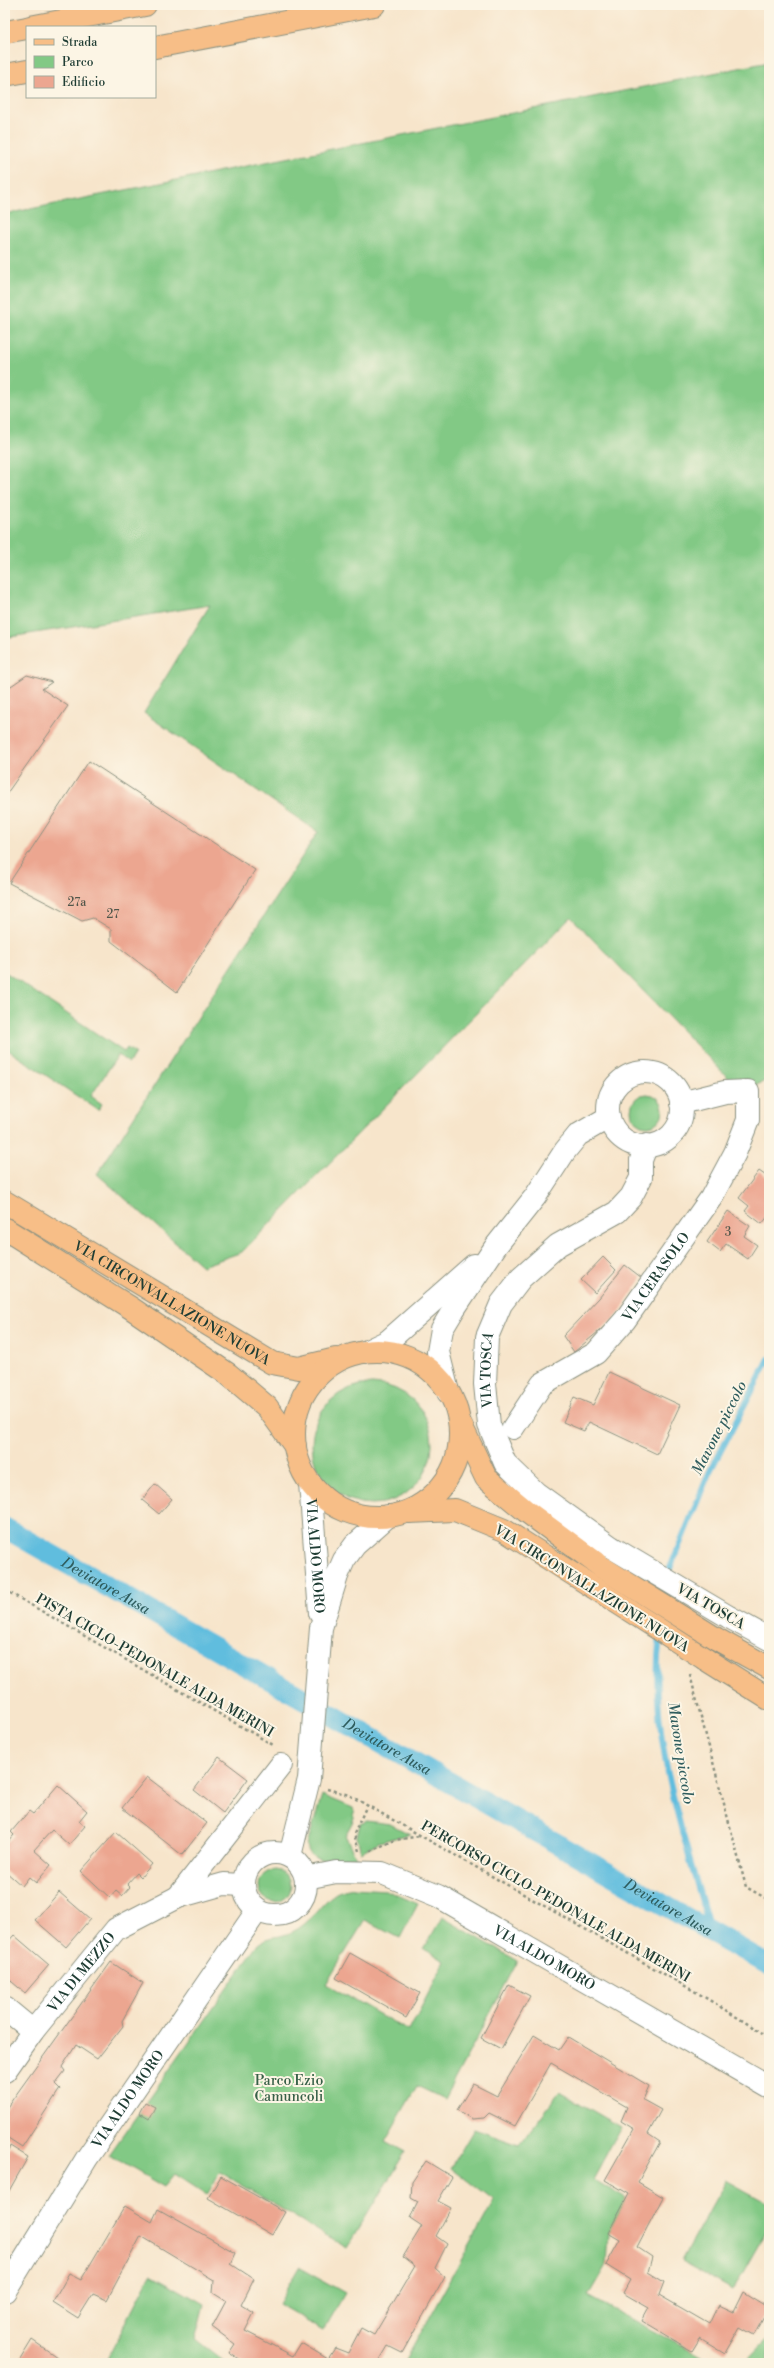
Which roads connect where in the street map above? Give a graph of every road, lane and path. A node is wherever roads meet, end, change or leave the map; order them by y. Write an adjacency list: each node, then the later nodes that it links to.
1 (145, 5): 3 (main road)
2 (374, 5): 6 (main road)
3 (33, 26)
4 (26, 27): 5 (main road)
5 (5, 32)
6 (156, 47)
7 (26, 71): 8 (main road)
8 (5, 76)
9 (681, 1103): 10 (street); 11 (street); 18 (street, VIA CERASOLO)
10 (609, 1117): 11 (street); 14 (street)
11 (647, 1145): 24 (street, VIA TOSCA, bridge)
12 (5, 1202): 15 (main road, VIA CIRCONVALLAZIONE NUOVA)
13 (5, 1229): 19 (main road, VIA CIRCONVALLAZIONE NUOVA)
14 (496, 1246): 15 (street); 16 (street)
15 (358, 1354): 16 (main road, VIA CIRCONVALLAZIONE NUOVA); 19 (main road)
16 (448, 1392): 17 (main road, VIA CIRCONVALLAZIONE NUOVA)
17 (459, 1422): 21 (main road); 25 (main road, VIA CIRCONVALLAZIONE NUOVA, bridge)
18 (513, 1428)
19 (295, 1446): 20 (main road, VIA CIRCONVALLAZIONE NUOVA)
20 (310, 1483): 21 (main road, VIA CIRCONVALLAZIONE NUOVA); 23 (street, VIA ALDO MORO)
21 (396, 1514): 23 (street); 27 (main road, VIA CIRCONVALLAZIONE NUOVA, bridge)
22 (5, 1590): 28 (path, PISTA CICLO-PEDONALE ALDA MERINI)
23 (321, 1628): 33 (street)
24 (769, 1639)
25 (769, 1668)
26 (690, 1675): 38 (path)
27 (769, 1699)
28 (281, 1765): 37 (street, VIA DI MEZZO)
29 (329, 1789): 30 (path, PERCORSO CICLO-PEDONALE ALDA MERINI)
30 (366, 1805): 31 (path, PERCORSO CICLO-PEDONALE ALDA MERINI); 34 (path)
31 (421, 1836): 32 (path); 42 (path, PERCORSO CICLO-PEDONALE ALDA MERINI)
32 (366, 1854)
33 (290, 1856): 35 (street); 36 (street)
34 (361, 1857)
35 (306, 1878): 39 (street); 44 (street, VIA ALDO MORO)
36 (243, 1885): 37 (street, VIA DI MEZZO); 39 (street)
37 (178, 1897): 41 (street, VIA DI MEZZO)
38 (769, 1900)
39 (258, 1911): 45 (street, VIA ALDO MORO)
40 (5, 2008): 41 (street)
41 (32, 2031): 43 (street, VIA DI MEZZO)
42 (769, 2037)
43 (5, 2071)
44 (769, 2087)
45 (5, 2292)

